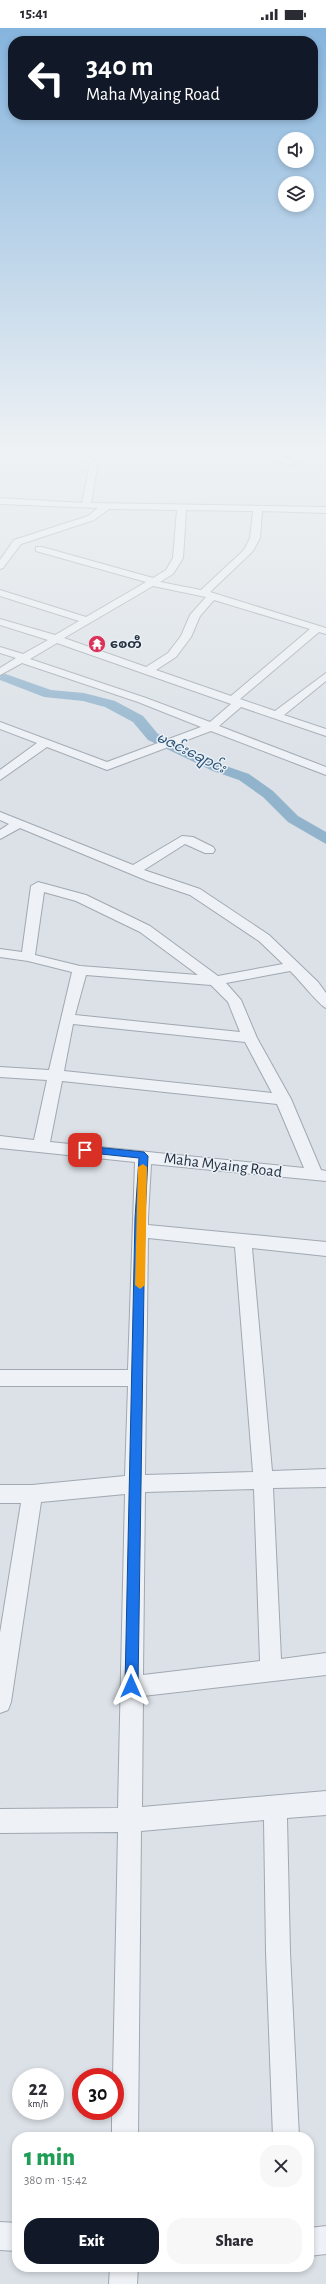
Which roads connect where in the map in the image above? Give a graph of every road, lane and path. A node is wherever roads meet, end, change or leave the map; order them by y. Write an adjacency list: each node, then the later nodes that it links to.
1 (7, 557): 5 (street)
2 (68, 557): 6 (street)
3 (178, 557): 6 (street)
4 (242, 557): 8 (street)
5 (0, 566)
6 (153, 582): 8 (street); 9 (street)
7 (0, 593): 9 (street)
8 (208, 594): 11 (street); 15 (street)
9 (88, 620): 12 (street)
10 (0, 622): 12 (street)
11 (322, 630): 18 (street)
12 (56, 639): 14 (street); 15 (street)
13 (0, 650): 14 (street)
14 (24, 659): 16 (street); 21 (street)
15 (147, 671): 18 (street)
16 (0, 672)
17 (326, 676): 19 (street)
18 (236, 702): 19 (street); 21 (street)
19 (276, 716): 22 (street)
20 (0, 725): 23 (street)
21 (211, 727): 23 (street); 24 (street)
22 (326, 733)
23 (45, 743): 25 (street)
24 (326, 771)
25 (0, 776)
26 (0, 816): 27 (street)
27 (18, 824): 28 (street); 30 (street)
28 (0, 836)
29 (209, 850): 30 (street)
30 (134, 870): 33 (street)
31 (0, 954): 32 (street)
32 (28, 957): 34 (street); 35 (street)
33 (294, 966): 35 (street); 36 (street)
34 (80, 970): 35 (street); 37 (street)
35 (215, 981): 38 (street)
36 (326, 1003)
37 (67, 1019): 38 (street); 40 (street)
38 (250, 1038): 41 (street)
39 (0, 1072): 40 (street)
40 (56, 1075): 41 (street); 43 (street)
41 (283, 1099): 45 (street)
42 (0, 1142): 43 (street, Maha Myaing Road)
43 (41, 1145): 44 (street, Maha Myaing Road)
44 (144, 1156): 45 (street, Maha Myaing Road); 46 (street)
45 (320, 1176)
46 (141, 1231): 47 (street); 50 (street)
47 (243, 1240): 48 (street); 51 (street)
48 (326, 1249)
49 (0, 1378): 50 (street)
50 (138, 1378): 53 (street)
51 (263, 1478): 52 (street); 53 (street); 57 (street)
52 (326, 1478)
53 (134, 1484): 55 (street); 58 (street)
54 (0, 1494): 55 (street)
55 (32, 1494): 59 (street)
56 (326, 1664): 57 (street)
57 (271, 1671): 58 (street)
58 (131, 1686): 62 (street)
59 (0, 1702)
60 (326, 1803): 61 (street)
61 (275, 1808): 62 (street); 65 (street)
62 (128, 1820): 63 (street); 64 (street)
63 (0, 1822)
64 (125, 2132)
65 (286, 2132)
66 (0, 2236): 67 (street)
67 (12, 2237)
68 (326, 2240): 69 (street)
69 (314, 2241)
70 (124, 2272): 71 (street)
71 (123, 2284)

